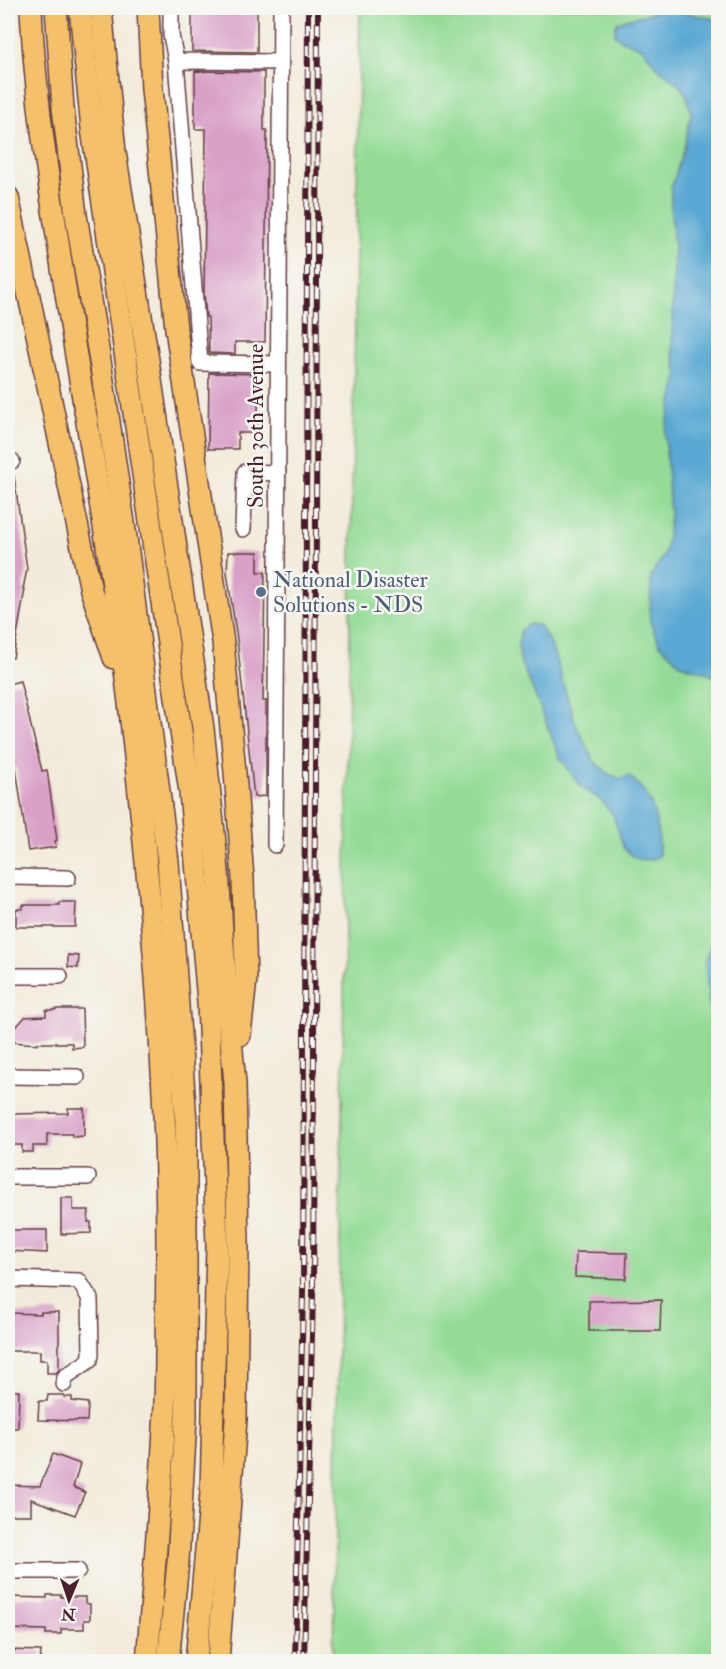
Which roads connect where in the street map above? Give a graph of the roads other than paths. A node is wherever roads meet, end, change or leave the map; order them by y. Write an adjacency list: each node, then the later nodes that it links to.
1 (31, 8): 14 (highway)
2 (56, 8): 30 (highway)
3 (80, 8): 31 (highway)
4 (101, 8): 22 (highway)
5 (148, 8): 22 (highway)
6 (171, 8): 8 (street)
7 (280, 8): 9 (street, South 30th Avenue)
8 (176, 61): 9 (street); 11 (street)
9 (280, 62): 11 (street, South 30th Avenue)
10 (8, 197): 14 (highway)
11 (278, 364): 12 (street, South 30th Avenue)
12 (278, 473): 13 (street); 15 (street, South 30th Avenue)
13 (243, 529)
14 (129, 702): 29 (highway)
15 (275, 845)
16 (8, 877): 17 (street)
17 (68, 878)
18 (8, 975): 19 (street)
19 (60, 976)
20 (8, 1076): 21 (street)
21 (77, 1077)
22 (235, 1083): 32 (highway)
23 (8, 1177): 24 (street)
24 (88, 1178)
25 (8, 1280): 26 (street)
26 (64, 1384)
27 (8, 1571): 28 (street)
28 (78, 1571)
29 (147, 1662)
30 (168, 1662)
31 (196, 1662)
32 (218, 1662)

